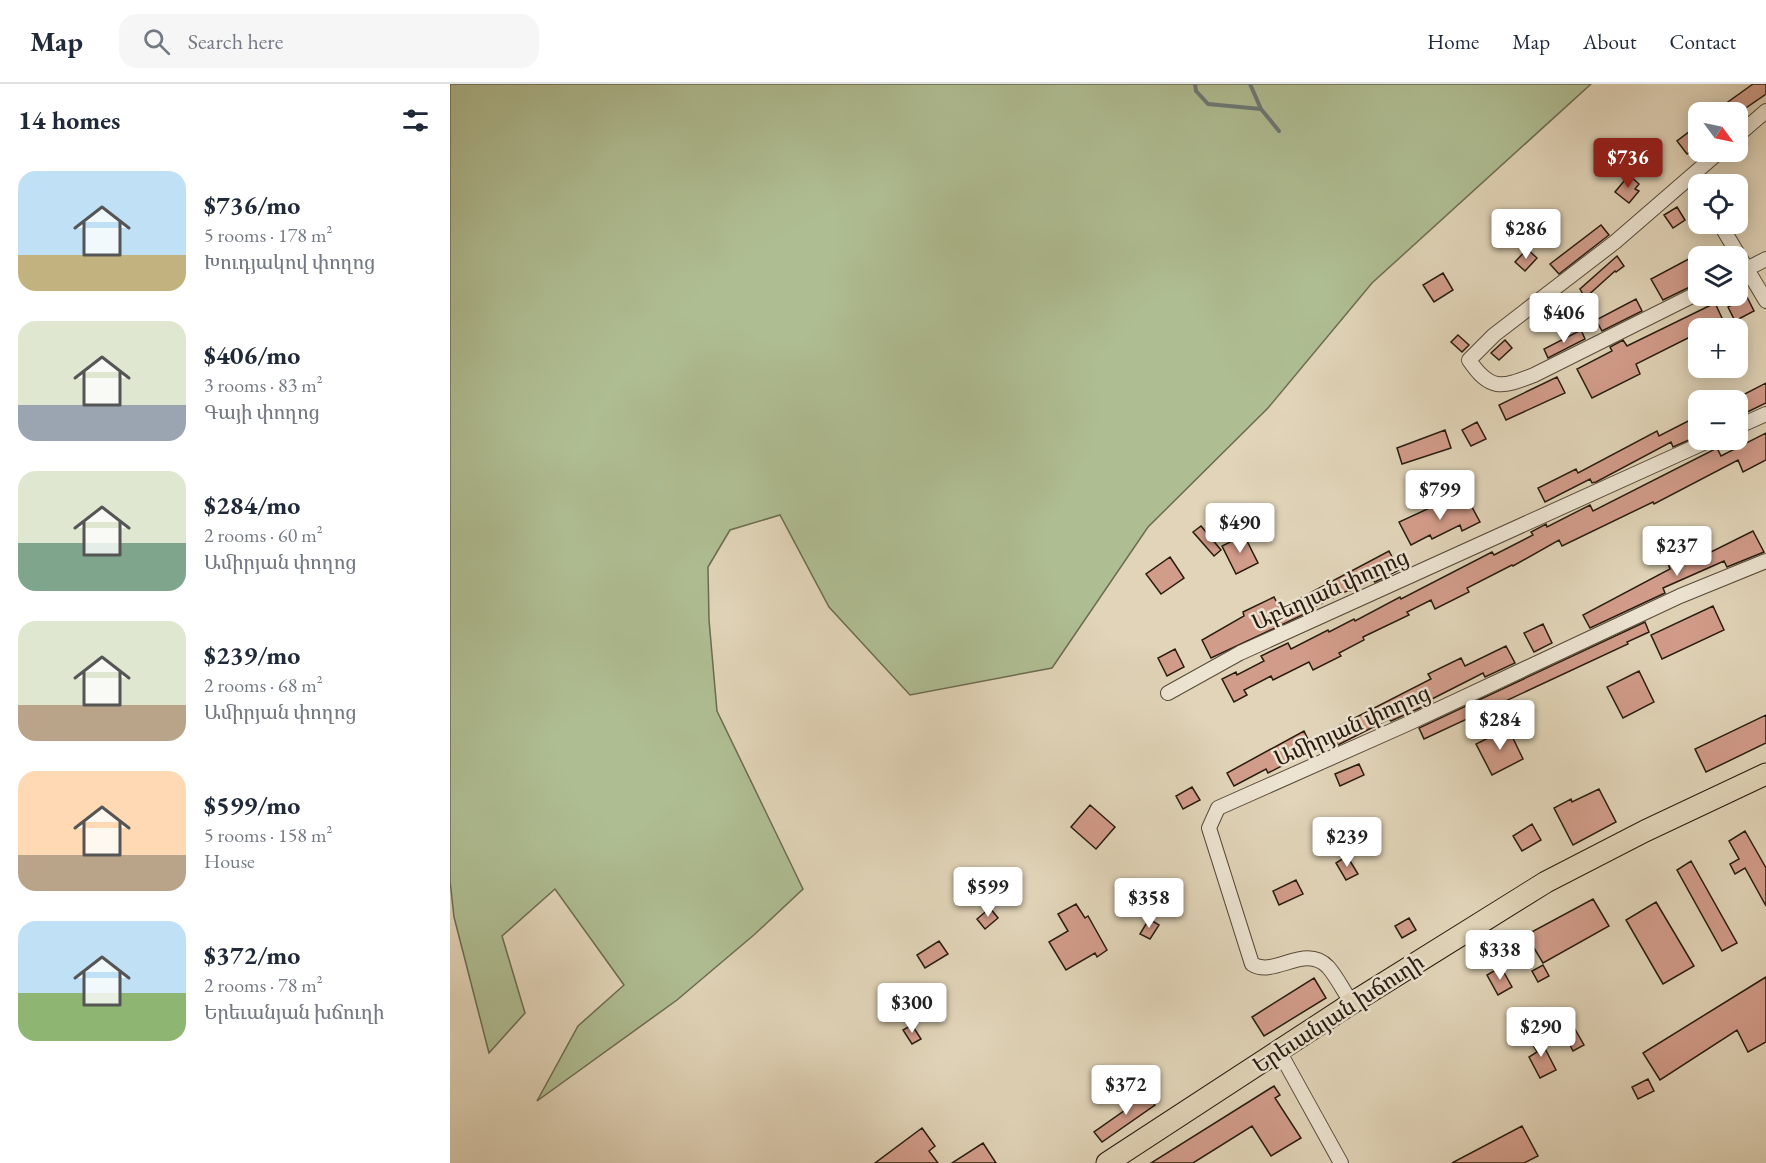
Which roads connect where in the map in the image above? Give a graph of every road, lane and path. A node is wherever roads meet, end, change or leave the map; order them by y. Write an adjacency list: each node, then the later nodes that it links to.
1 (1766, 111): 2 (street)
2 (1748, 127)
3 (1711, 162): 4 (street)
4 (1701, 174)
5 (1688, 186): 9 (street)
6 (1766, 259): 7 (street)
7 (1748, 269)
8 (1748, 280): 10 (street)
9 (1688, 298)
10 (1766, 302)
11 (1766, 414): 12 (street)
12 (1748, 422)
13 (1688, 450): 15 (street, Աբեղյան փողոց)
14 (1766, 561): 17 (street, Ամիրյան փողոց)
15 (1168, 693)
16 (1766, 774): 17 (highway, Երեւանյան խճուղի)
17 (1352, 1003): 18 (highway, Երեւանյան խճուղի)
18 (1279, 1051): 19 (highway, Երեւանյան խճուղի); 20 (street)
19 (1107, 1163)
20 (1341, 1163)

